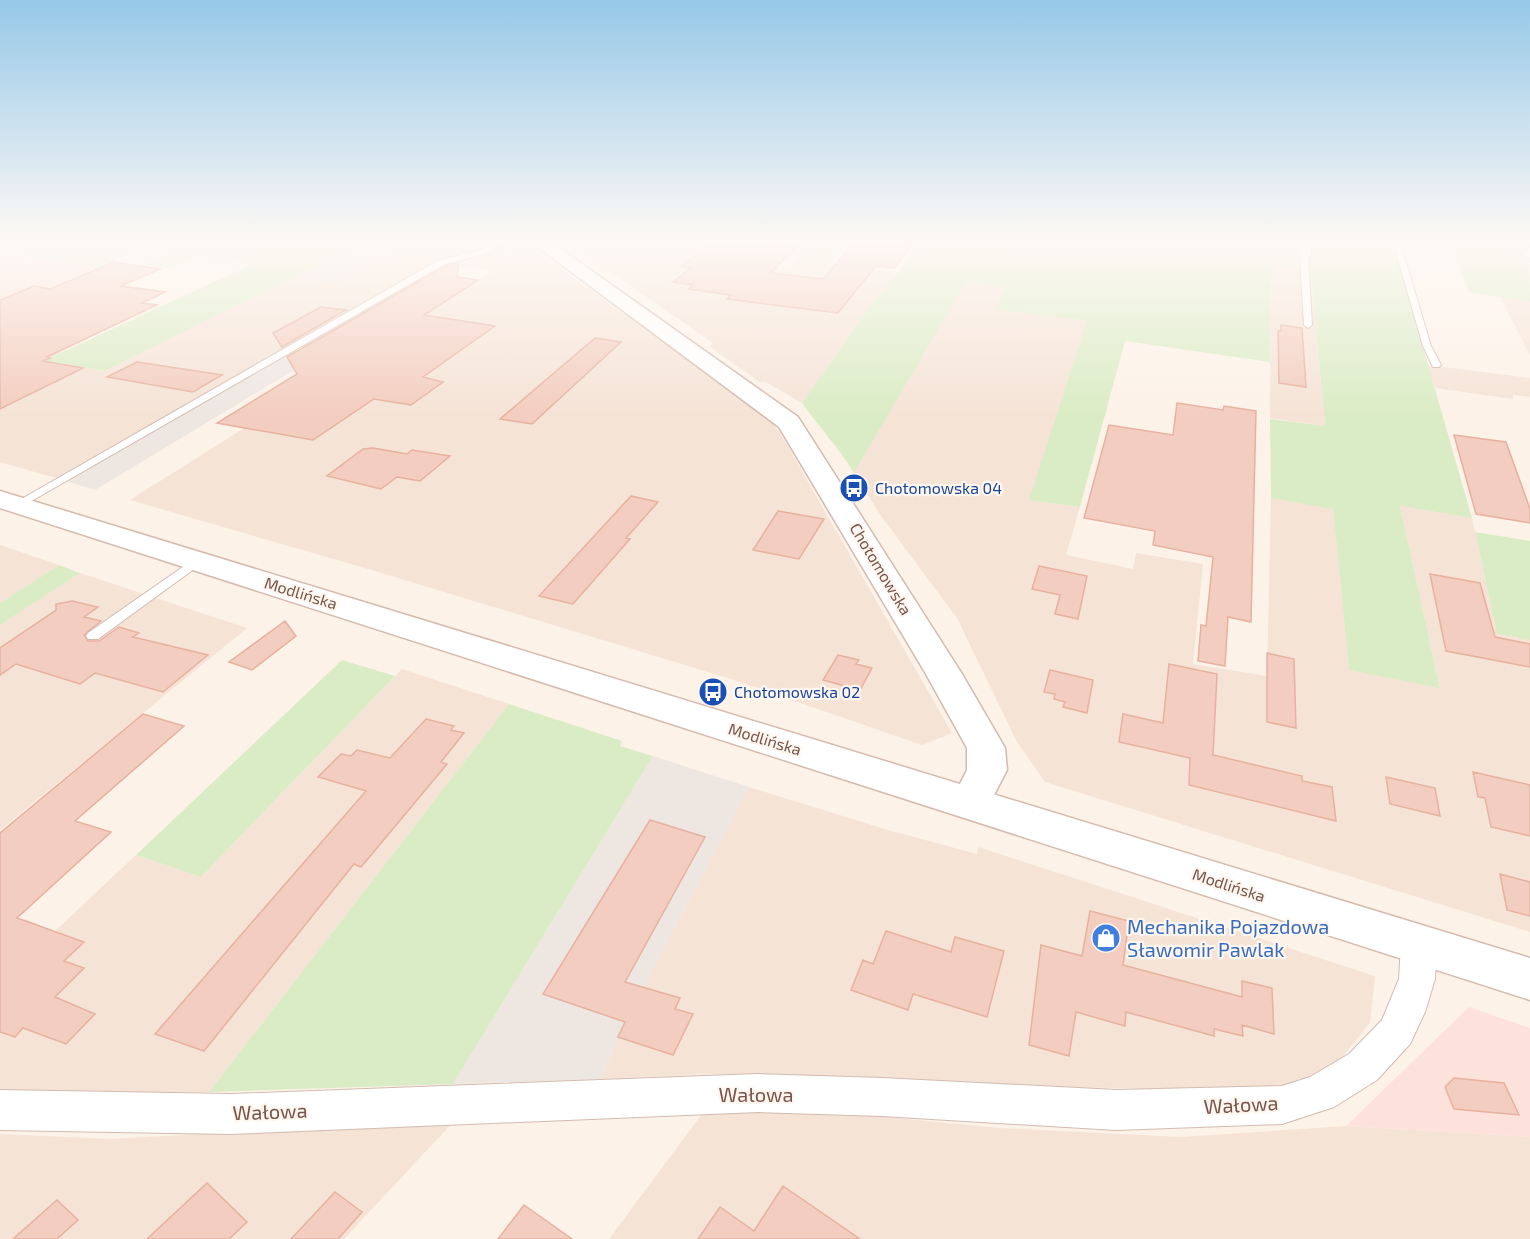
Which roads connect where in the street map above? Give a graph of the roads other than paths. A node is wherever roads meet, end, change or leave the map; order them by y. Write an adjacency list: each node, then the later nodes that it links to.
1 (373, 300): 7 (lane)
2 (620, 300): 10 (street, Chotomowska)
3 (1307, 300): 5 (lane)
4 (1413, 300): 6 (lane)
5 (1308, 325)
6 (1436, 365)
7 (8, 502): 8 (street, Modlińska)
8 (197, 561): 9 (lane); 10 (street, Modlińska)
9 (93, 636)
10 (971, 802): 11 (street, Modlińska)
11 (1419, 945): 12 (street, Modlińska); 13 (street, Wałowa)
12 (1530, 979)
13 (0, 1110)

